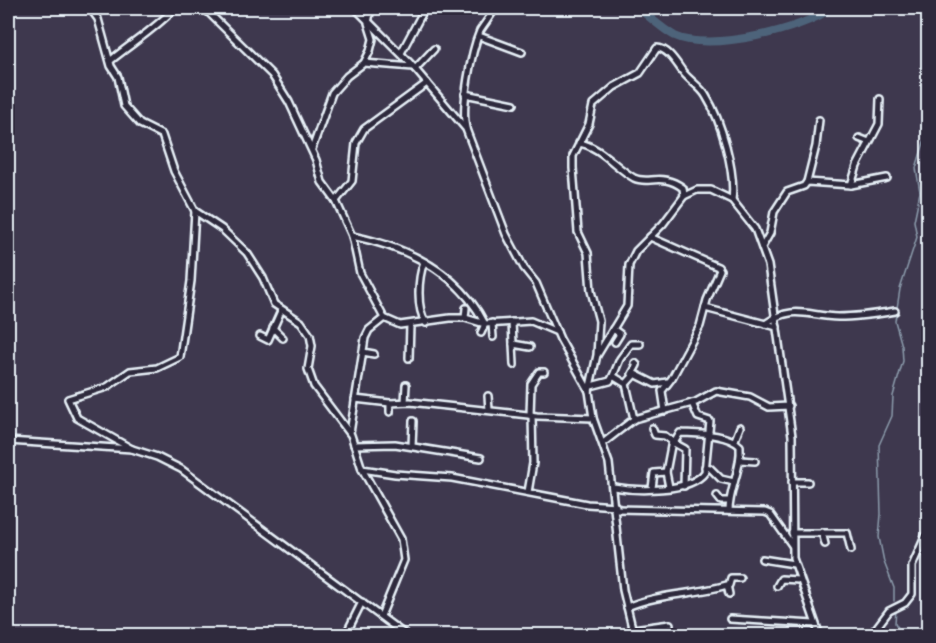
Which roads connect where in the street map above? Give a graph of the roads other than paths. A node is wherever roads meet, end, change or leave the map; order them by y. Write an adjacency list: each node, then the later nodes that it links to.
1 (90, 8): 13 (street)
2 (175, 8): 13 (street)
3 (204, 8): 25 (street)
4 (355, 8): 8 (street)
5 (371, 8): 8 (street)
6 (425, 8): 12 (street)
7 (495, 8): 9 (street)
8 (368, 20): 12 (street); 14 (street)
9 (479, 36): 11 (street); 17 (street)
10 (434, 49): 15 (street)
11 (522, 52)
12 (401, 53): 15 (street)
13 (110, 61): 32 (street)
14 (364, 63): 15 (street); 25 (street)
15 (414, 68): 16 (street)
16 (426, 83): 21 (street); 31 (street)
17 (465, 94): 19 (street); 21 (street)
18 (880, 99): 23 (street)
19 (514, 104)
20 (819, 120): 27 (street)
21 (466, 129): 52 (street)
22 (859, 138): 23 (street)
23 (869, 142): 28 (street)
24 (579, 143): 29 (street); 30 (street); 63 (street)
25 (312, 152): 31 (street)
26 (887, 178): 28 (street)
27 (807, 182): 28 (street); 35 (street)
28 (851, 185)
29 (684, 196): 30 (street); 34 (street)
30 (732, 200): 35 (street)
31 (336, 201): 33 (street)
32 (195, 211): 39 (street); 97 (street)
33 (352, 236): 36 (street); 42 (street)
34 (650, 237): 38 (street); 51 (street)
35 (762, 248): 41 (street)
36 (424, 262): 45 (street); 46 (street)
37 (465, 308): 43 (street)
38 (705, 308): 47 (street); 70 (street)
39 (280, 310): 50 (street); 89 (street)
40 (895, 311): 41 (street)
41 (776, 317): 47 (street); 49 (street)
42 (384, 318): 48 (street); 61 (street)
43 (465, 318): 45 (street); 46 (street)
44 (512, 322): 46 (street); 52 (street); 58 (street)
45 (426, 323): 48 (street)
46 (489, 324): 53 (street); 55 (street)
47 (765, 324): 49 (street)
48 (410, 325): 64 (street)
49 (777, 327): 79 (street)
50 (273, 328): 54 (street); 56 (street)
51 (613, 329): 57 (street); 63 (street)
52 (556, 332): 73 (street)
53 (481, 333)
54 (260, 336)
55 (493, 337)
56 (283, 338)
57 (615, 342)
58 (513, 344): 60 (street); 66 (street)
59 (640, 344): 69 (street)
60 (530, 346)
61 (363, 352): 62 (street); 75 (street)
62 (374, 354)
63 (597, 355): 73 (street)
64 (409, 358)
65 (634, 363): 68 (street)
66 (514, 365)
67 (544, 372): 83 (street)
68 (632, 374): 70 (street); 71 (street)
69 (613, 376): 71 (street); 73 (street)
70 (668, 382): 81 (street)
71 (626, 384): 85 (street)
72 (406, 385): 76 (street)
73 (590, 389): 84 (street)
74 (489, 396): 80 (street)
75 (355, 399): 77 (street); 89 (street)
76 (405, 402): 77 (street); 80 (street)
77 (390, 403): 82 (street)
78 (692, 403): 79 (street); 81 (street); 90 (street)
79 (789, 405): 107 (street)
80 (489, 410): 83 (street)
81 (665, 411): 85 (street)
82 (390, 412)
83 (531, 415): 84 (street); 113 (street)
84 (593, 417): 94 (street)
85 (634, 419): 94 (street)
86 (413, 421): 96 (street)
87 (740, 427): 91 (street)
88 (652, 428): 93 (street)
89 (350, 434): 95 (street)
90 (709, 436): 91 (street); 93 (street); 101 (street)
91 (735, 440): 99 (street)
92 (8, 441): 97 (street)
93 (673, 442): 103 (street); 110 (street)
94 (603, 443): 109 (street)
95 (354, 445): 96 (street); 102 (street)
96 (412, 446): 98 (street)
97 (132, 449): 131 (street)
98 (481, 458)
99 (740, 460): 100 (street); 106 (street)
100 (755, 461)
101 (705, 467): 104 (street); 105 (street)
102 (362, 469): 113 (street); 133 (street)
103 (666, 472): 111 (street); 112 (street)
104 (700, 478): 105 (street); 110 (street)
105 (721, 479): 106 (street)
106 (734, 482): 115 (street)
107 (792, 482): 108 (street); 120 (street)
108 (808, 482)
109 (613, 486): 112 (street); 116 (street)
110 (684, 486): 111 (street)
111 (669, 487): 112 (street)
112 (652, 488)
113 (528, 492): 116 (street)
114 (717, 496): 115 (street)
115 (729, 501): 117 (street)
116 (616, 507): 117 (street); 132 (street)
117 (729, 512): 122 (street)
118 (928, 530): 141 (street)
119 (822, 532): 120 (street); 121 (street); 123 (street)
120 (792, 533): 122 (street)
121 (825, 544)
122 (792, 545): 125 (street)
123 (851, 550)
124 (762, 559): 125 (street)
125 (794, 564): 127 (street)
126 (740, 578): 128 (street)
127 (799, 580): 129 (street); 136 (street)
128 (729, 585): 130 (street); 132 (street)
129 (777, 586)
130 (729, 594)
131 (362, 603): 133 (street); 138 (street)
132 (627, 607): 137 (street)
133 (381, 616): 139 (street)
134 (730, 619): 136 (street)
135 (670, 624): 137 (street)
136 (814, 624): 140 (street)
137 (633, 632)
138 (345, 636)
139 (407, 636)
140 (820, 636)
141 (870, 636)

